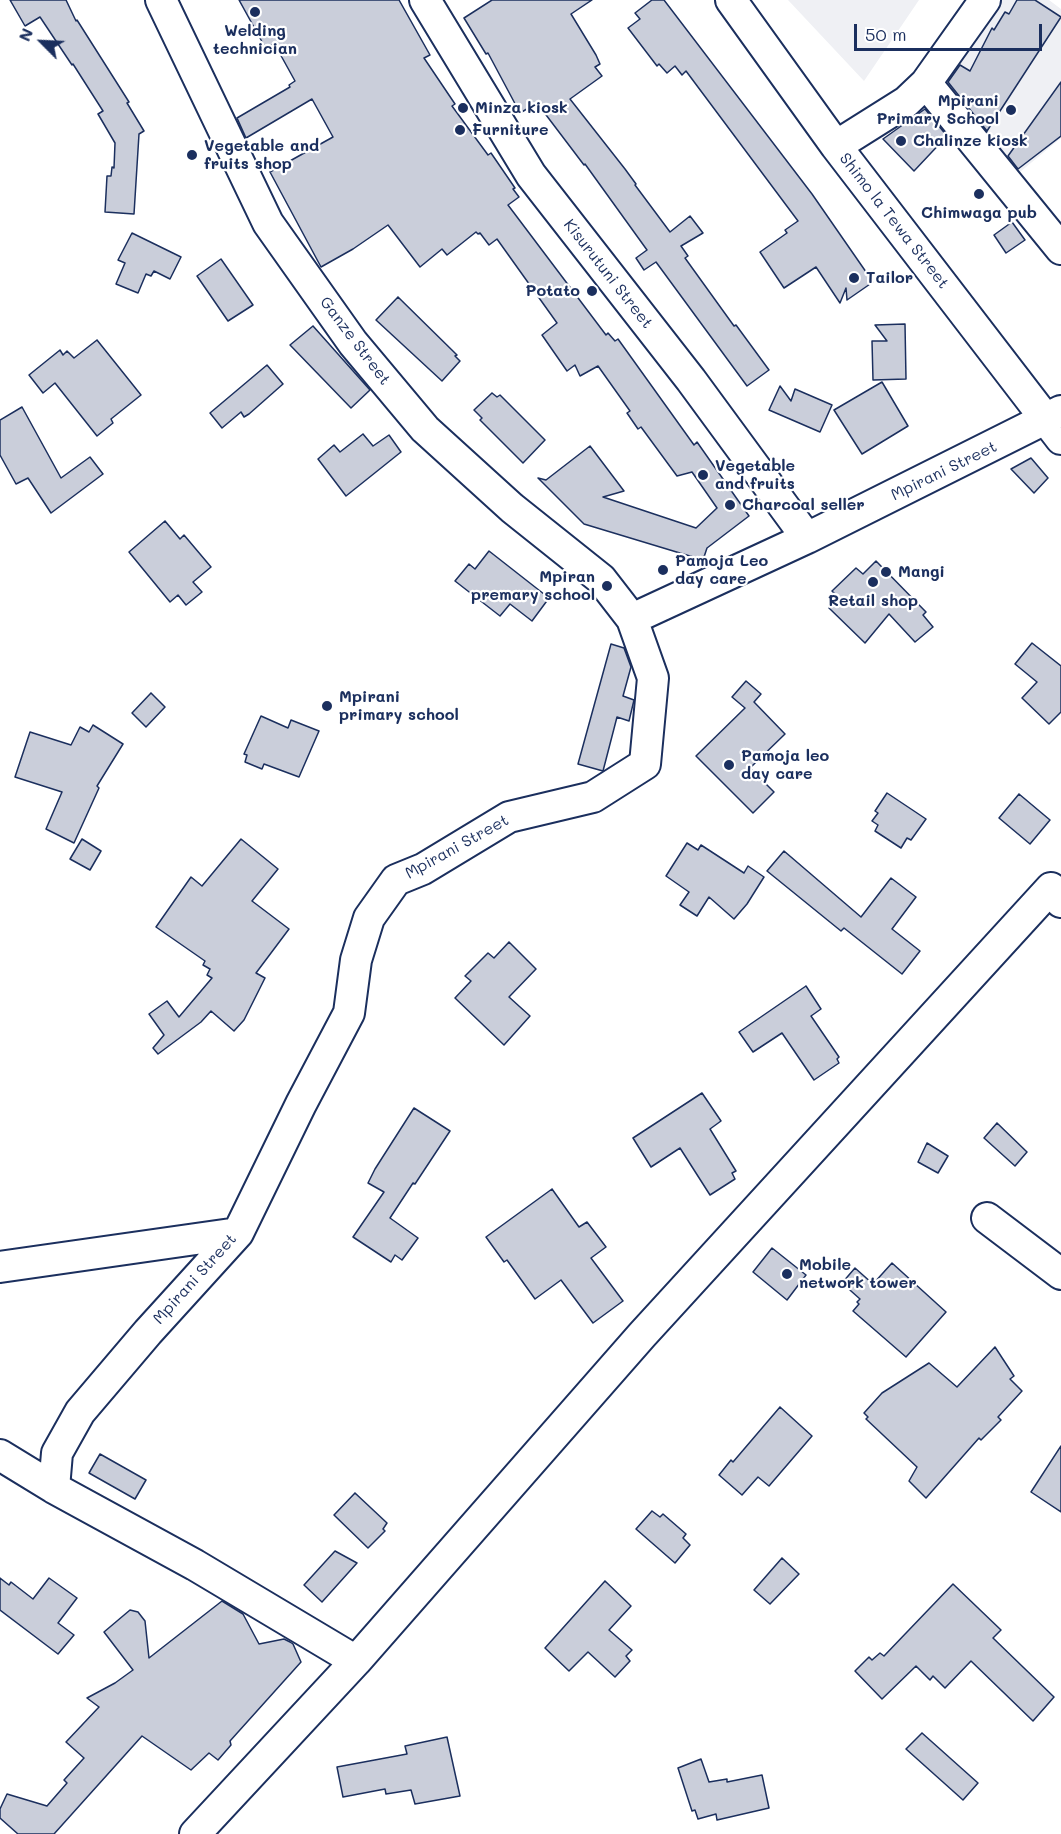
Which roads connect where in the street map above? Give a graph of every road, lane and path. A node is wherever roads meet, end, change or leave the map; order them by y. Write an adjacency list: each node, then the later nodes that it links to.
1 (161, 0): 10 (street, Ganze Street)
2 (425, 0): 9 (street, Kisurutuni Street)
3 (731, 0): 6 (street, Shimo la Tewa Street)
4 (985, 0): 5 (street)
5 (926, 83): 6 (street); 7 (street)
6 (836, 146): 8 (street, Shimo la Tewa Street)
7 (1061, 249)
8 (1056, 423): 9 (street, Mpirani Street)
9 (807, 538): 10 (street, Mpirani Street)
10 (632, 619): 13 (street, Mpirani Street)
11 (1061, 902): 18 (street)
12 (987, 1218): 15 (street)
13 (238, 1233): 14 (street); 17 (street, Mpirani Street)
14 (0, 1267)
15 (1061, 1274)
16 (0, 1455): 17 (street)
17 (54, 1488): 18 (street)
18 (356, 1661): 19 (street)
19 (195, 1834)

